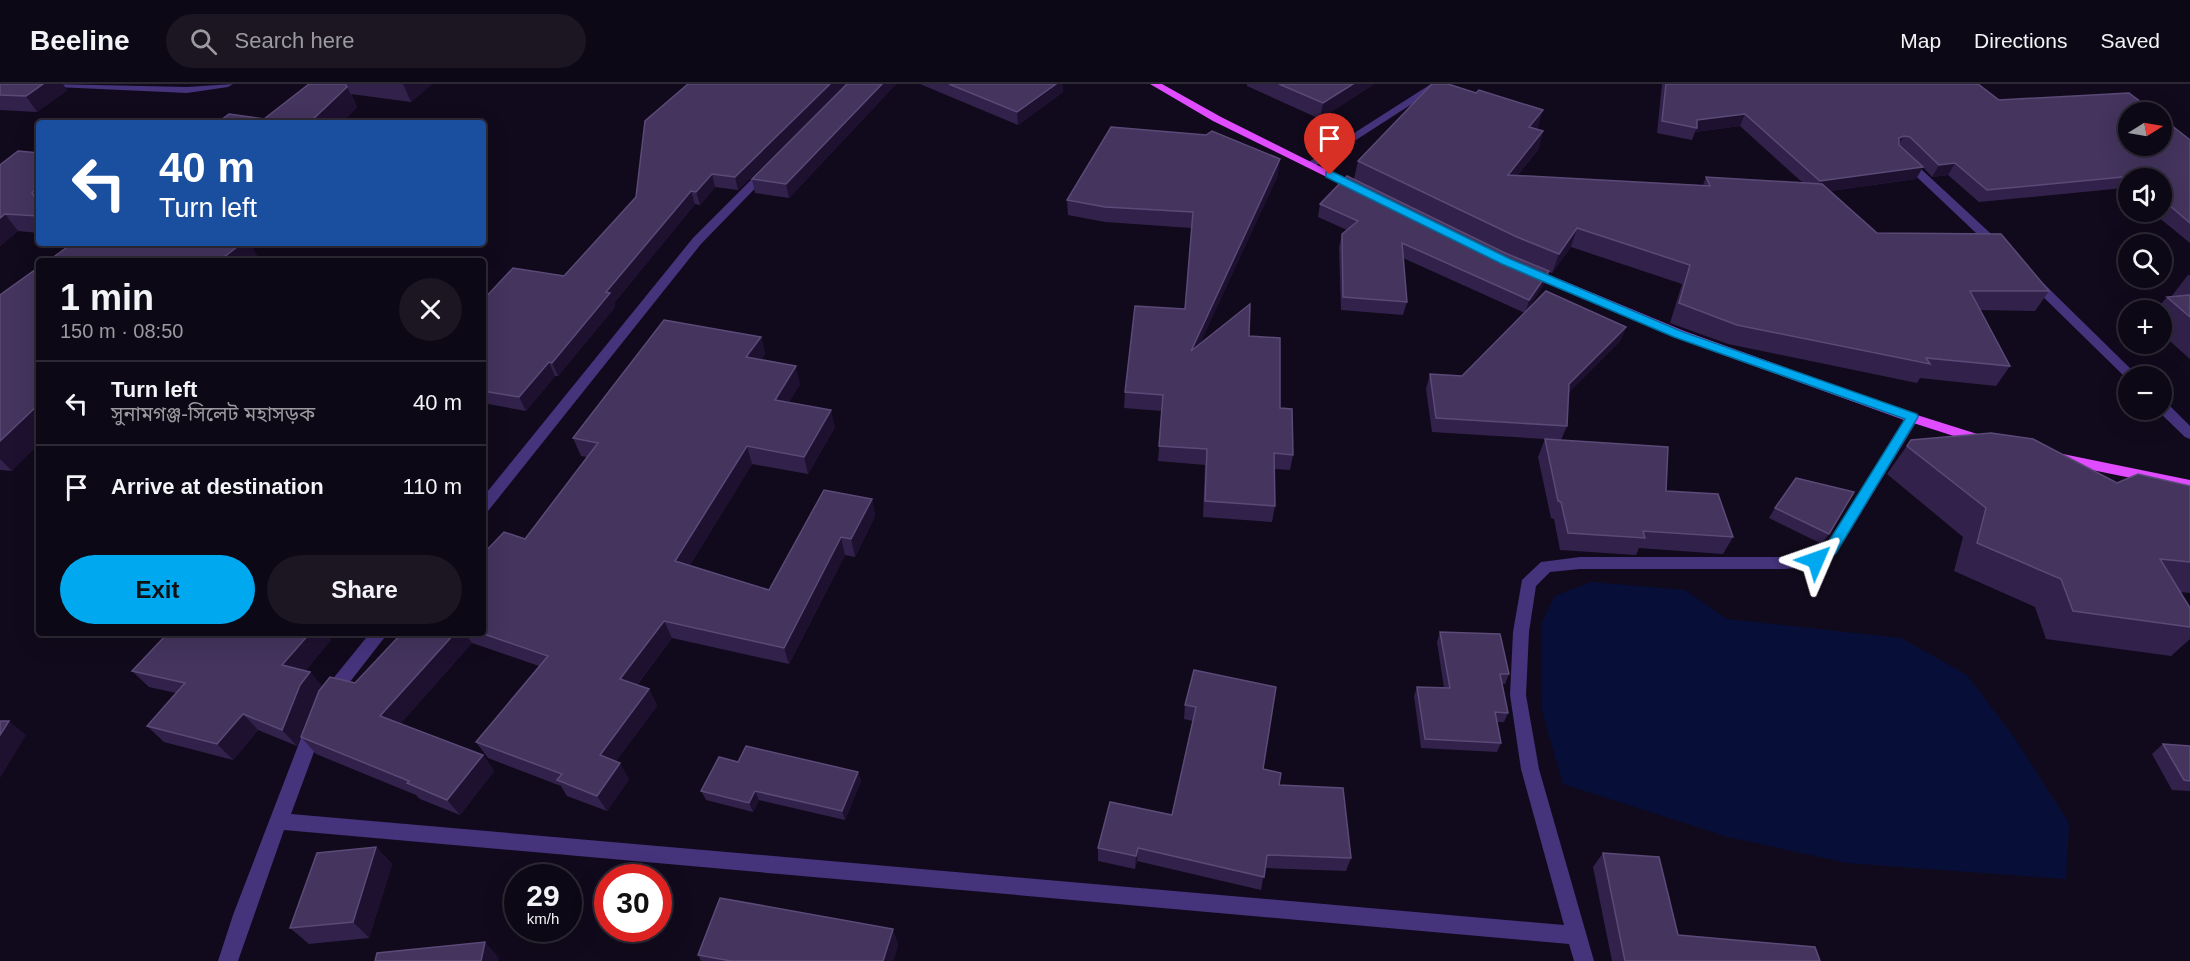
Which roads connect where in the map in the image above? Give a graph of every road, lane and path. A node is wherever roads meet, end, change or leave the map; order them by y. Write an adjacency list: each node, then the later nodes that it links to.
1 (56, 84): 2 (street)
2 (228, 84)
3 (1155, 84): 7 (main road)
4 (1438, 84): 7 (street)
5 (1899, 153): 10 (street)
6 (777, 160): 17 (street)
7 (1310, 165): 8 (main road)
8 (1372, 195)
9 (1517, 266): 12 (main road)
10 (2122, 366)
11 (2172, 416): 13 (street)
12 (1912, 417): 14 (main road); 20 (street)
13 (2190, 434)
14 (2000, 446)
15 (2047, 456): 16 (main road)
16 (2190, 485)
17 (486, 503)
18 (378, 636): 19 (street)
19 (279, 821): 20 (street); 21 (street)
20 (1575, 935): 22 (street)
21 (228, 961)
22 (1584, 961)

